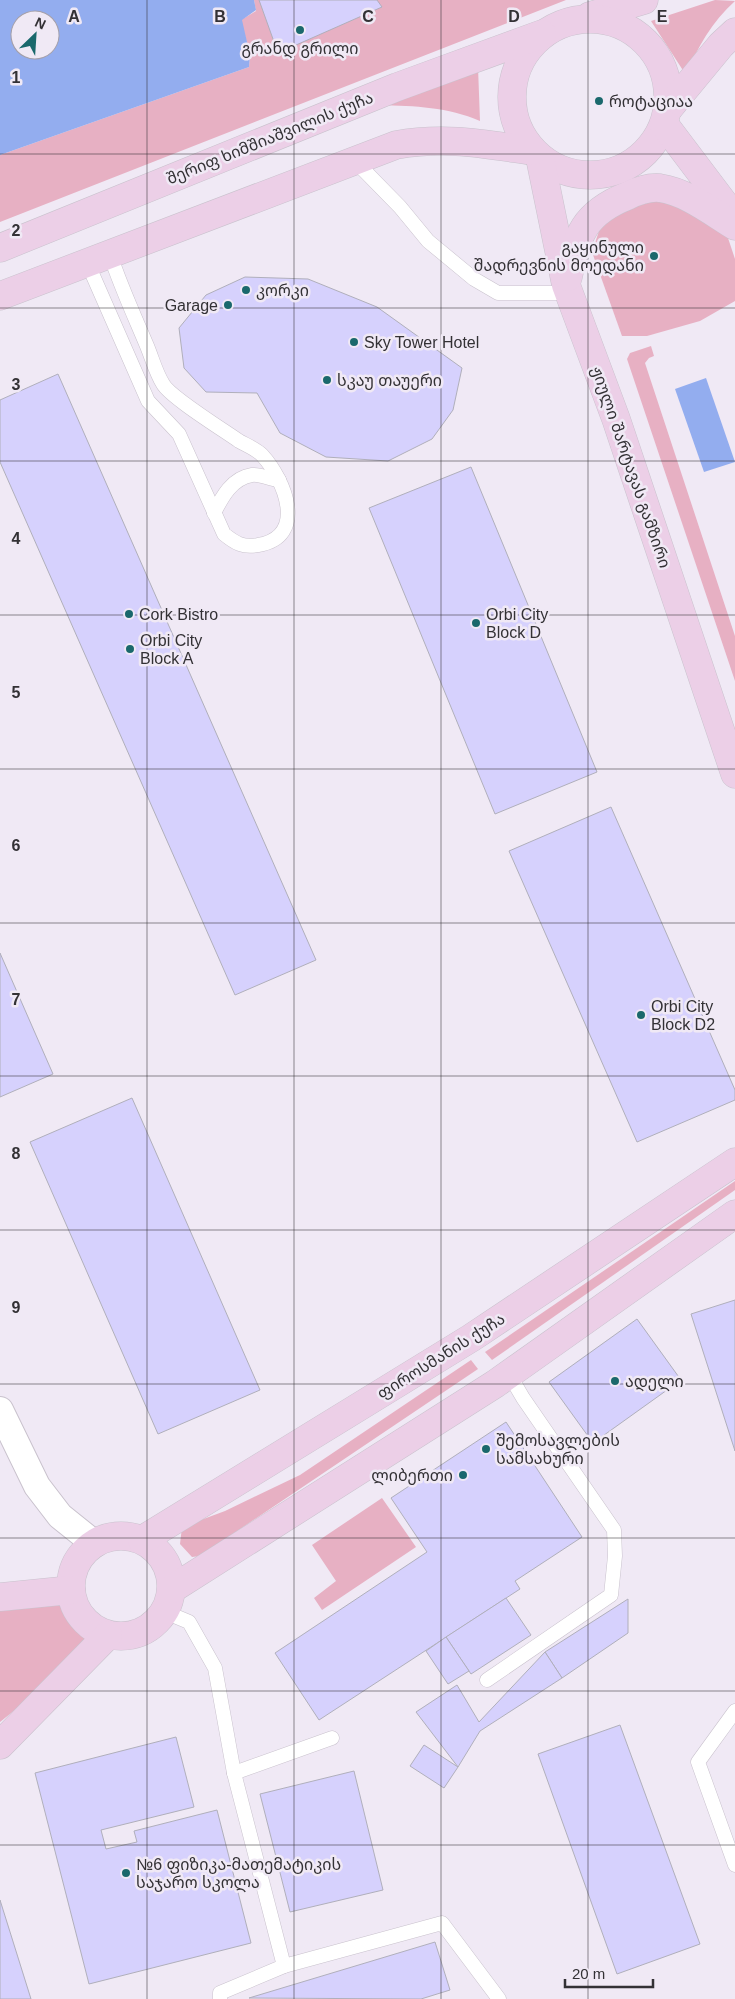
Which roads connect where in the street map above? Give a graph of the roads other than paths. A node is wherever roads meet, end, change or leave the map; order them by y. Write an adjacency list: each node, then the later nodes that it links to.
1 (644, 0): 2 (main road)
2 (586, 18): 4 (main road); 5 (main road)
3 (735, 32): 5 (main road)
4 (542, 34): 6 (main road); 10 (main road, შერიფ ხიმშიაშვილის ქუჩა)
5 (667, 116): 6 (main road); 8 (main road)
6 (537, 154): 7 (main road); 12 (main road, ჟიული შარტავას გამზირი)
7 (354, 160): 11 (main road); 12 (lane)
8 (735, 218)
9 (735, 226): 12 (main road)
10 (0, 248)
11 (98, 258): 13 (main road); 14 (lane); 15 (lane)
12 (568, 289): 16 (main road, ჟიული შარტავას გამზირი)
13 (0, 296)
14 (279, 480): 15 (lane); 15 (lane)
15 (214, 513)
16 (735, 774)
17 (735, 1162): 21 (main road, ფიროსმანის ქუჩა)
18 (735, 1214): 19 (main road)
19 (509, 1374): 25 (main road); 27 (lane)
20 (0, 1410): 22 (street)
21 (142, 1540): 22 (main road); 25 (main road)
22 (95, 1544): 23 (main road)
23 (71, 1590): 24 (main road); 26 (main road)
24 (0, 1597)
25 (168, 1600): 26 (main road); 31 (lane)
26 (108, 1635): 30 (main road)
27 (487, 1680)
28 (735, 1711): 32 (lane)
29 (332, 1738): 31 (lane)
30 (0, 1745)
31 (234, 1773): 33 (lane)
32 (735, 1865)
33 (284, 1966): 34 (lane); 35 (lane)
34 (220, 1999)
35 (499, 1999)

